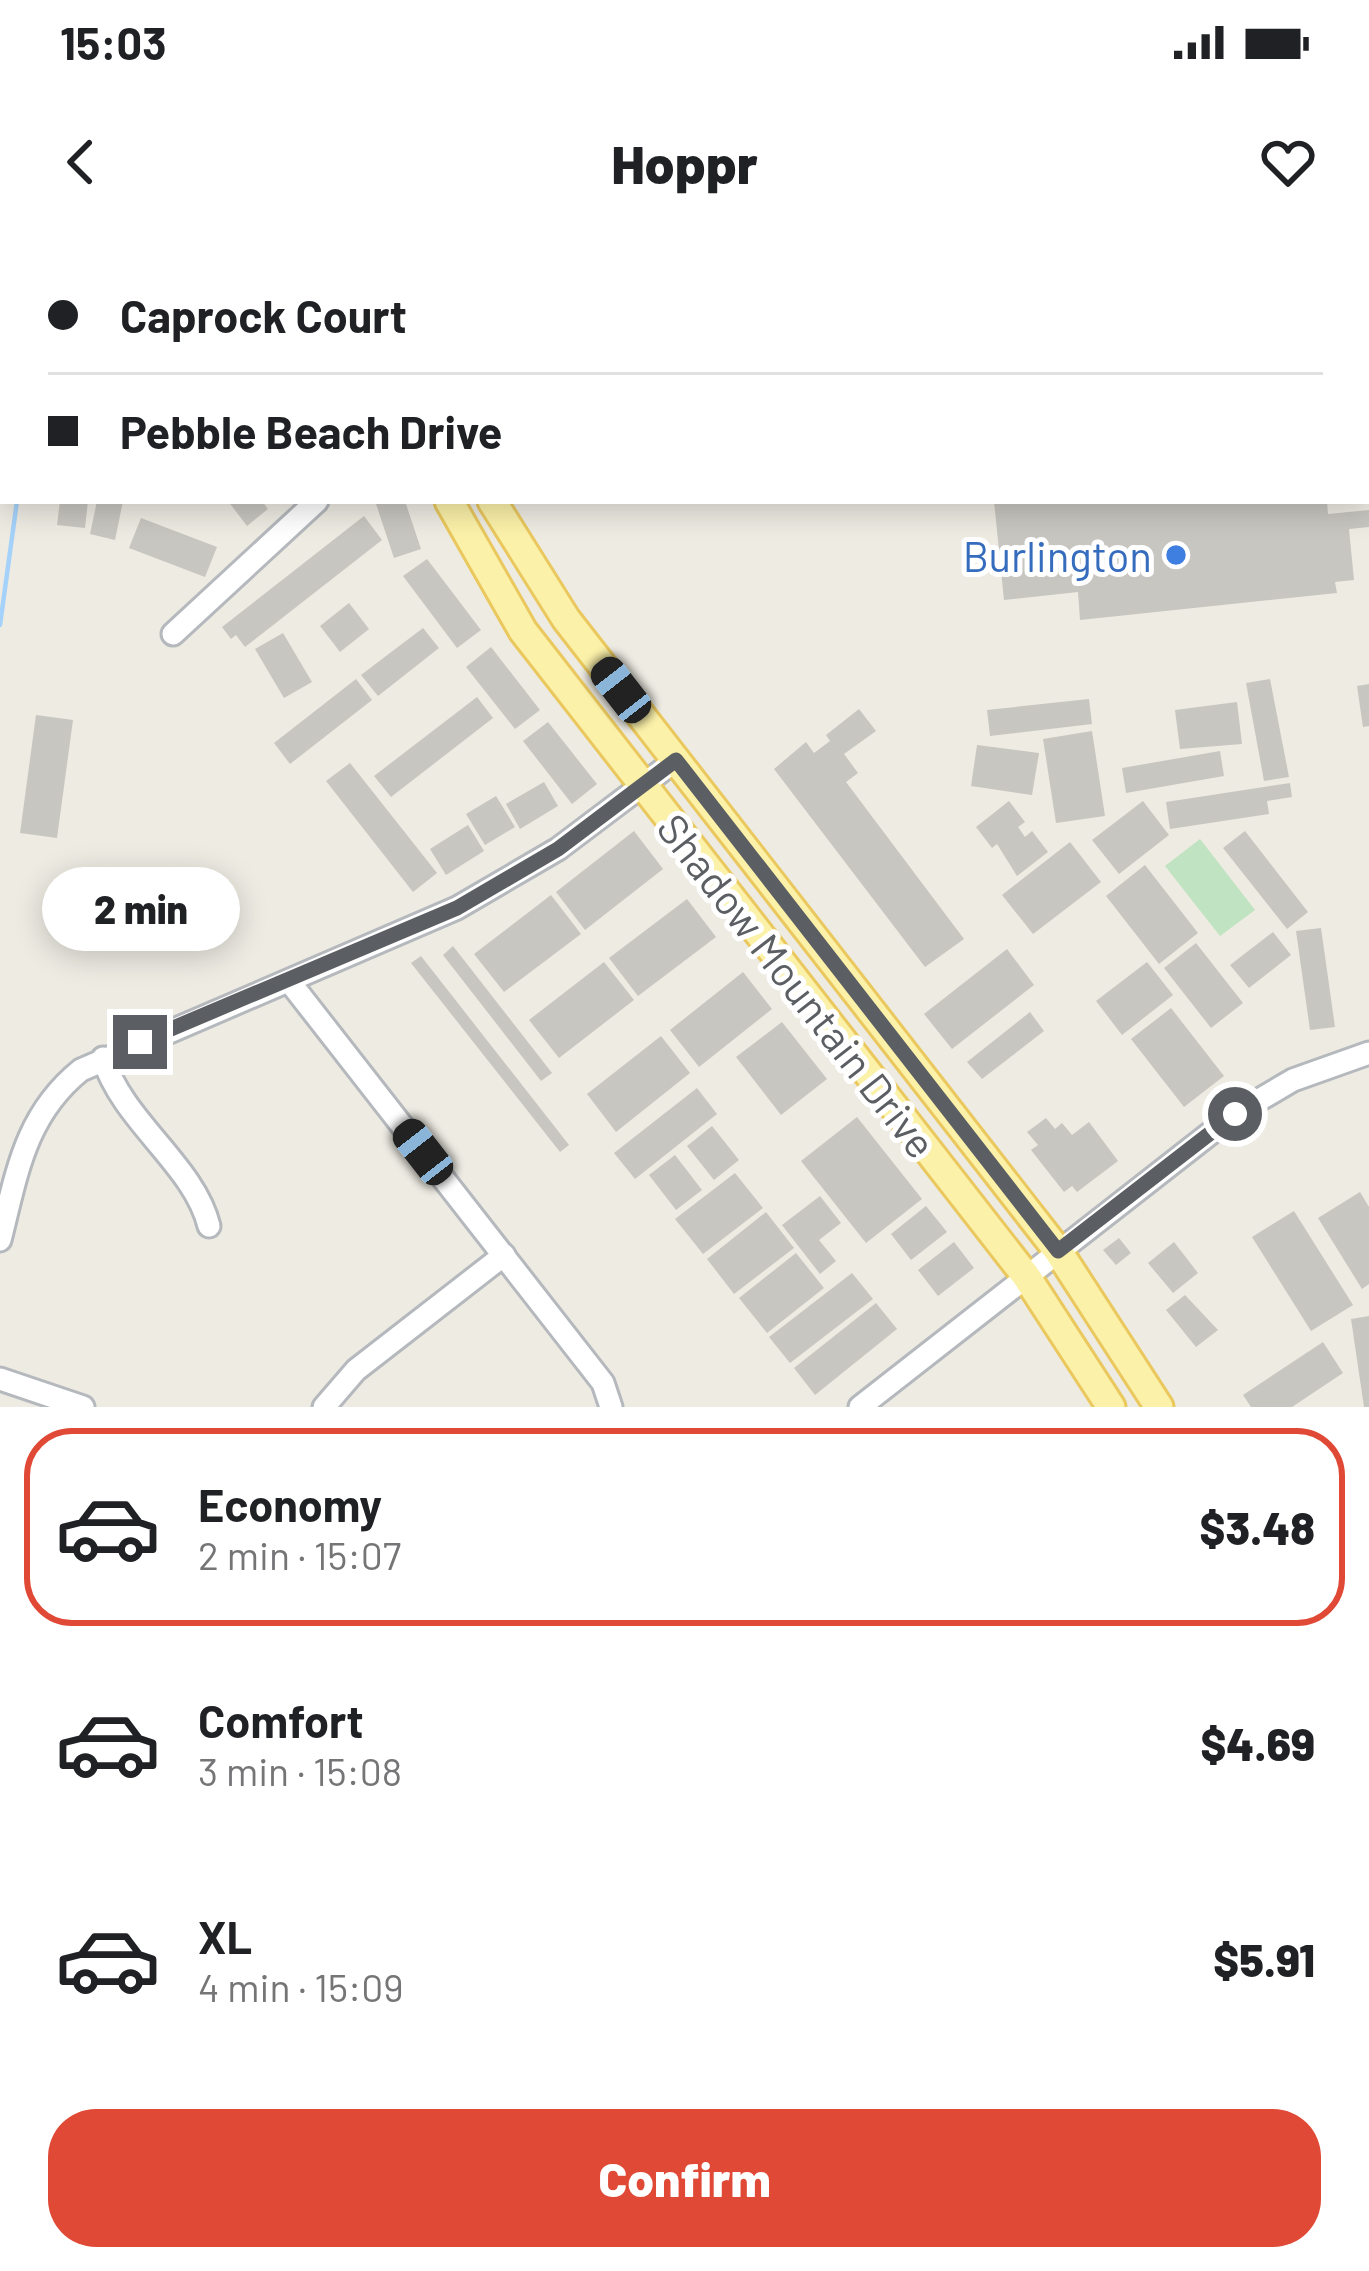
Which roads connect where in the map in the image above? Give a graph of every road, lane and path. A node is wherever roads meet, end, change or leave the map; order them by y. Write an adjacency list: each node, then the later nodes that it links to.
1 (314, 504): 4 (street)
2 (451, 504): 6 (main road, Shadow Mountain Drive)
3 (494, 504): 5 (main road, Shadow Mountain Drive)
4 (172, 634)
5 (676, 760): 6 (street); 7 (main road, Shadow Mountain Drive)
6 (642, 787): 8 (street); 9 (main road, Shadow Mountain Drive)
7 (843, 975): 9 (street); 14 (main road, Shadow Mountain Drive)
8 (289, 981): 11 (street); 15 (street)
9 (810, 1001): 16 (main road, Shadow Mountain Drive)
10 (1369, 1053): 14 (street)
11 (103, 1058): 12 (street); 13 (street)
12 (209, 1226)
13 (0, 1240)
14 (1058, 1251): 16 (street); 23 (main road, Shadow Mountain Drive)
15 (504, 1255): 19 (street); 20 (street)
16 (1026, 1276): 21 (street); 22 (main road, Shadow Mountain Drive)
17 (0, 1379): 18 (street)
18 (83, 1407)
19 (324, 1407)
20 (611, 1407)
21 (860, 1407)
22 (1116, 1407)
23 (1159, 1407)

